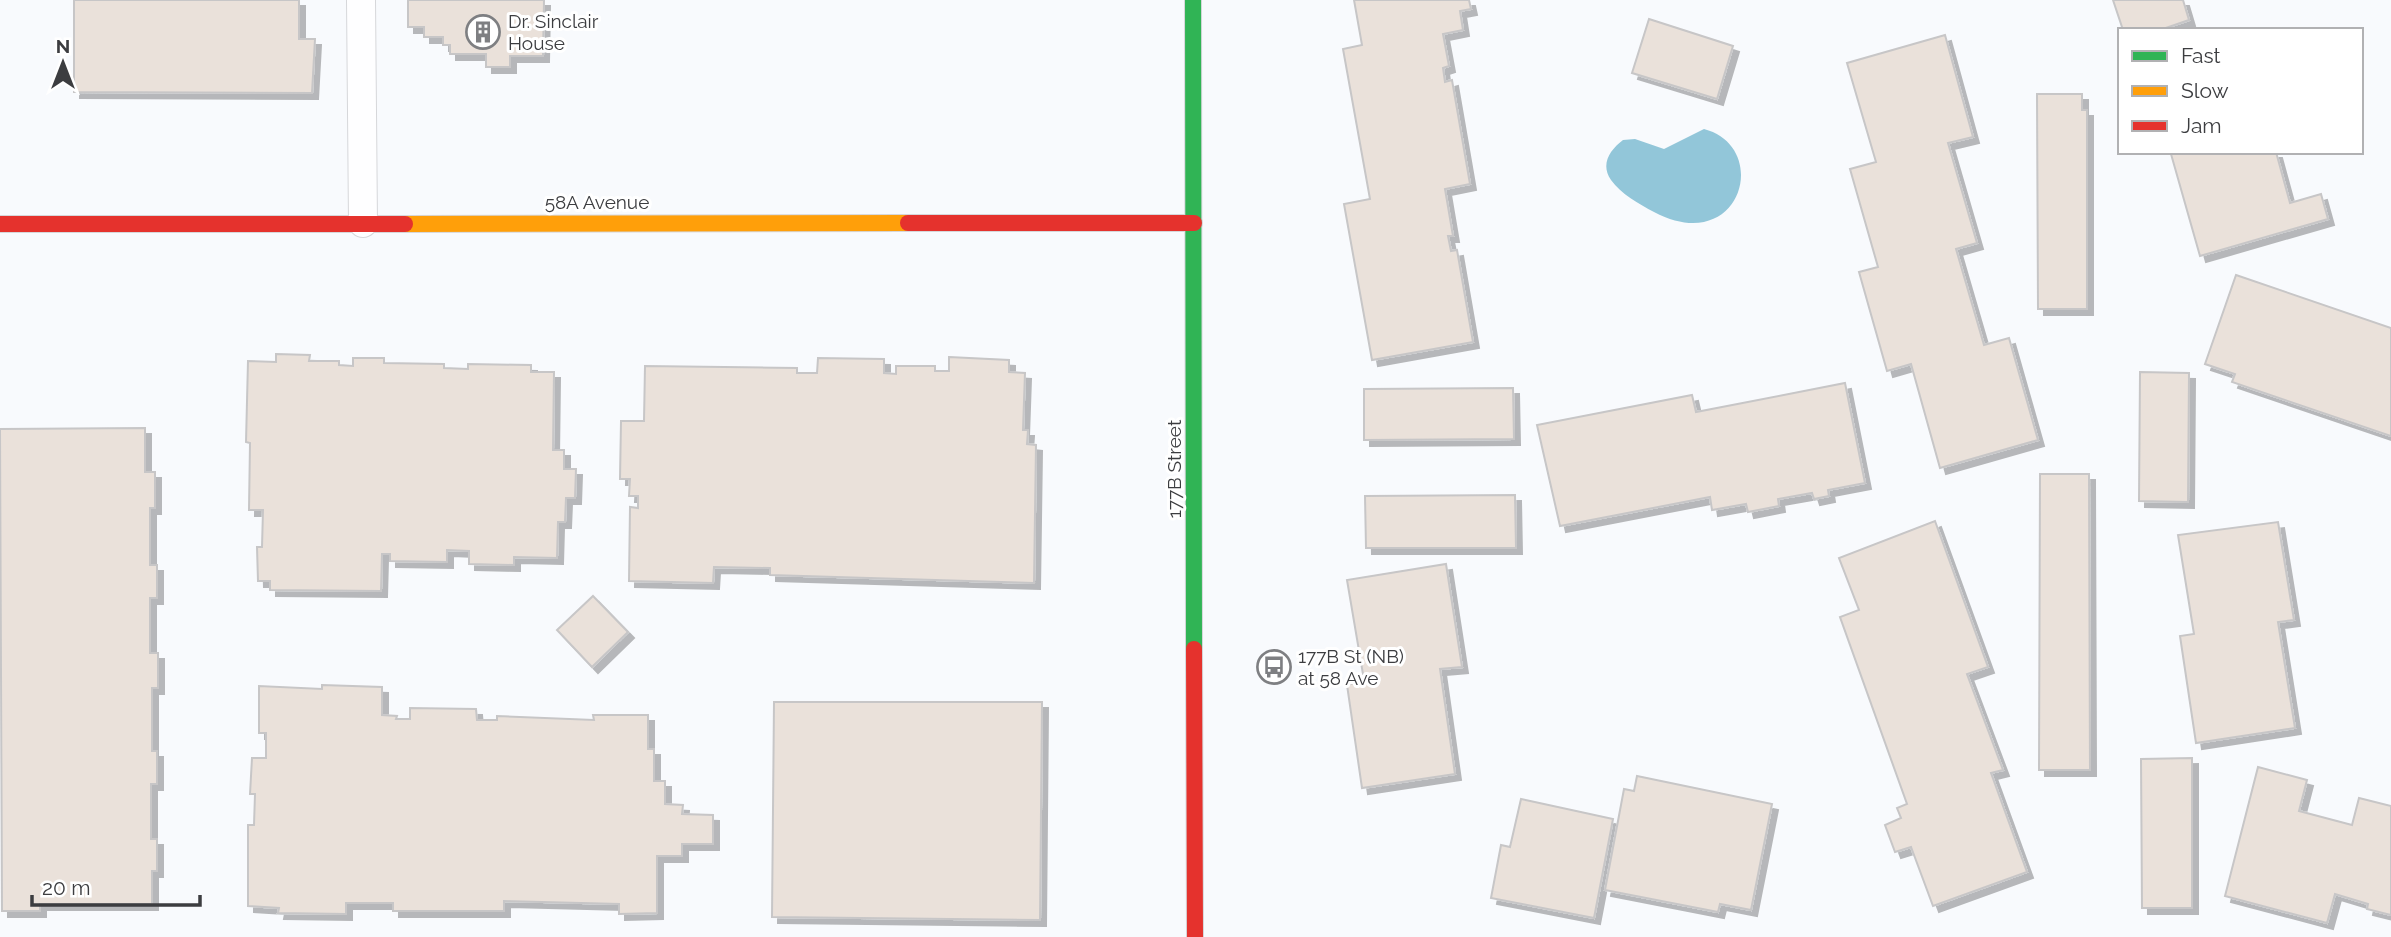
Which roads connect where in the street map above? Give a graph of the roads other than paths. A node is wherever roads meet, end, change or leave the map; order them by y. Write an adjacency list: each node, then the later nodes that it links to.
1 (361, 0): 3 (lane)
2 (1193, 0): 4 (street, 177B Street)
3 (363, 223): 4 (street, 58A Avenue); 5 (street, 58A Avenue)
4 (1194, 223): 6 (street, 177B Street)
5 (0, 224)
6 (1195, 937)

